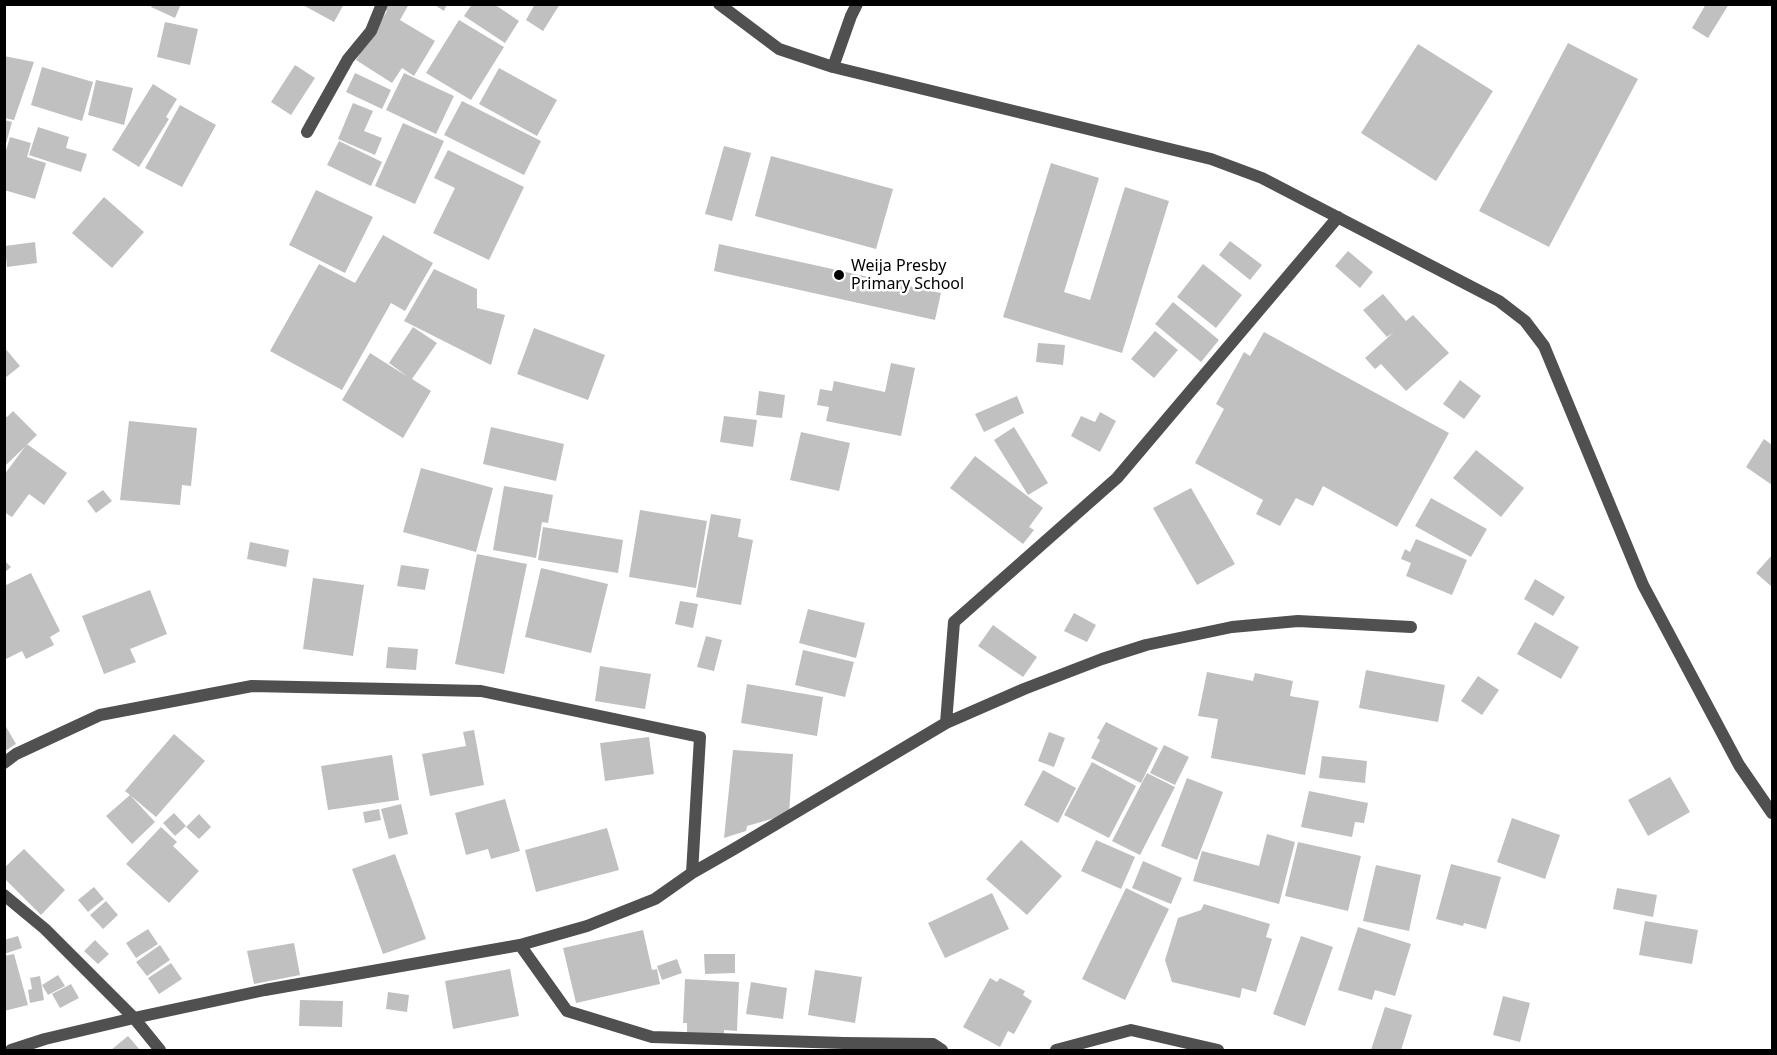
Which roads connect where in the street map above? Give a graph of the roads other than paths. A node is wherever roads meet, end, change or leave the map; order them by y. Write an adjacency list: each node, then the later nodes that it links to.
1 (382, 4): 5 (street)
2 (718, 4): 4 (street)
3 (857, 4): 4 (street)
4 (833, 67): 6 (street)
5 (307, 132)
6 (1338, 217): 8 (street); 10 (street)
7 (1411, 627): 8 (street)
8 (946, 723): 11 (street)
9 (4, 763): 11 (street)
10 (1773, 813)
11 (692, 873): 13 (street)
12 (4, 895): 14 (street)
13 (520, 945): 14 (street); 17 (street)
14 (134, 1018): 15 (street); 16 (street)
15 (11, 1050)
16 (160, 1050)
17 (942, 1050)
18 (1056, 1050): 19 (street)
19 (1218, 1050)

